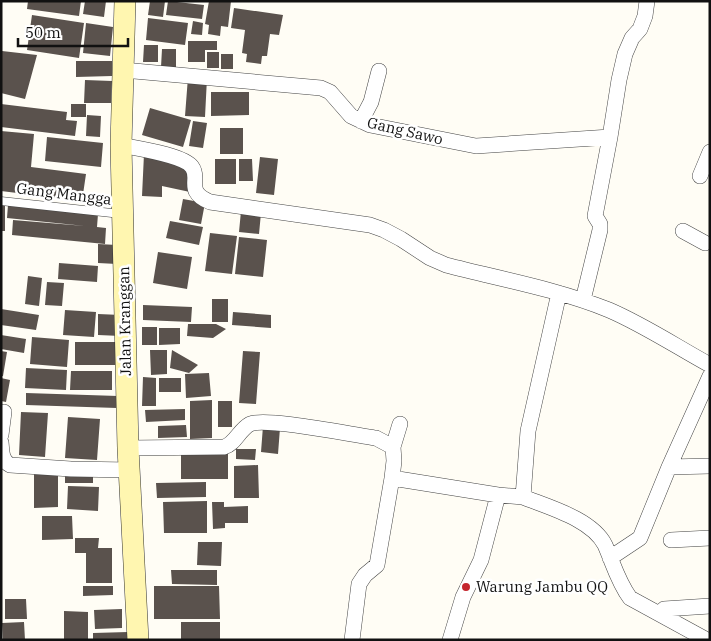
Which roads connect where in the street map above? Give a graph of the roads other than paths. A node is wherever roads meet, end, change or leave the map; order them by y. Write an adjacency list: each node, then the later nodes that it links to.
1 (125, 1): 3 (main road, Jalan Kranggan)
2 (647, 1): 6 (street)
3 (123, 70): 5 (street, Gang Sawo); 7 (main road, Jalan Kranggan)
4 (379, 71): 5 (street)
5 (361, 121): 6 (street, Gang Sawo)
6 (610, 137): 15 (street)
7 (121, 145): 11 (main road, Jalan Kranggan); 14 (street)
8 (710, 152): 9 (street)
9 (700, 176)
10 (1, 200): 11 (lane, Gang Mangga)
11 (123, 214): 23 (main road, Jalan Kranggan)
12 (683, 232): 13 (street)
13 (708, 241)
14 (559, 293): 15 (street); 29 (street)
15 (583, 300): 16 (street)
16 (710, 366)
17 (710, 376): 25 (street)
18 (4, 412): 20 (street)
19 (400, 424): 22 (street)
20 (1, 435)
21 (1, 442): 26 (street)
22 (392, 447): 23 (street); 27 (street)
23 (128, 448): 26 (main road, Jalan Kranggan)
24 (710, 466): 25 (street)
25 (669, 467): 32 (street)
26 (129, 470): 35 (main road, Jalan Kranggan)
27 (392, 478): 28 (street); 36 (street)
28 (498, 495): 29 (street); 37 (street)
29 (523, 497): 32 (street)
30 (710, 538): 31 (street)
31 (671, 540)
32 (610, 558): 38 (street)
33 (710, 606): 34 (street)
34 (664, 609)
35 (138, 640)
36 (352, 640)
37 (450, 640)
38 (707, 640)

